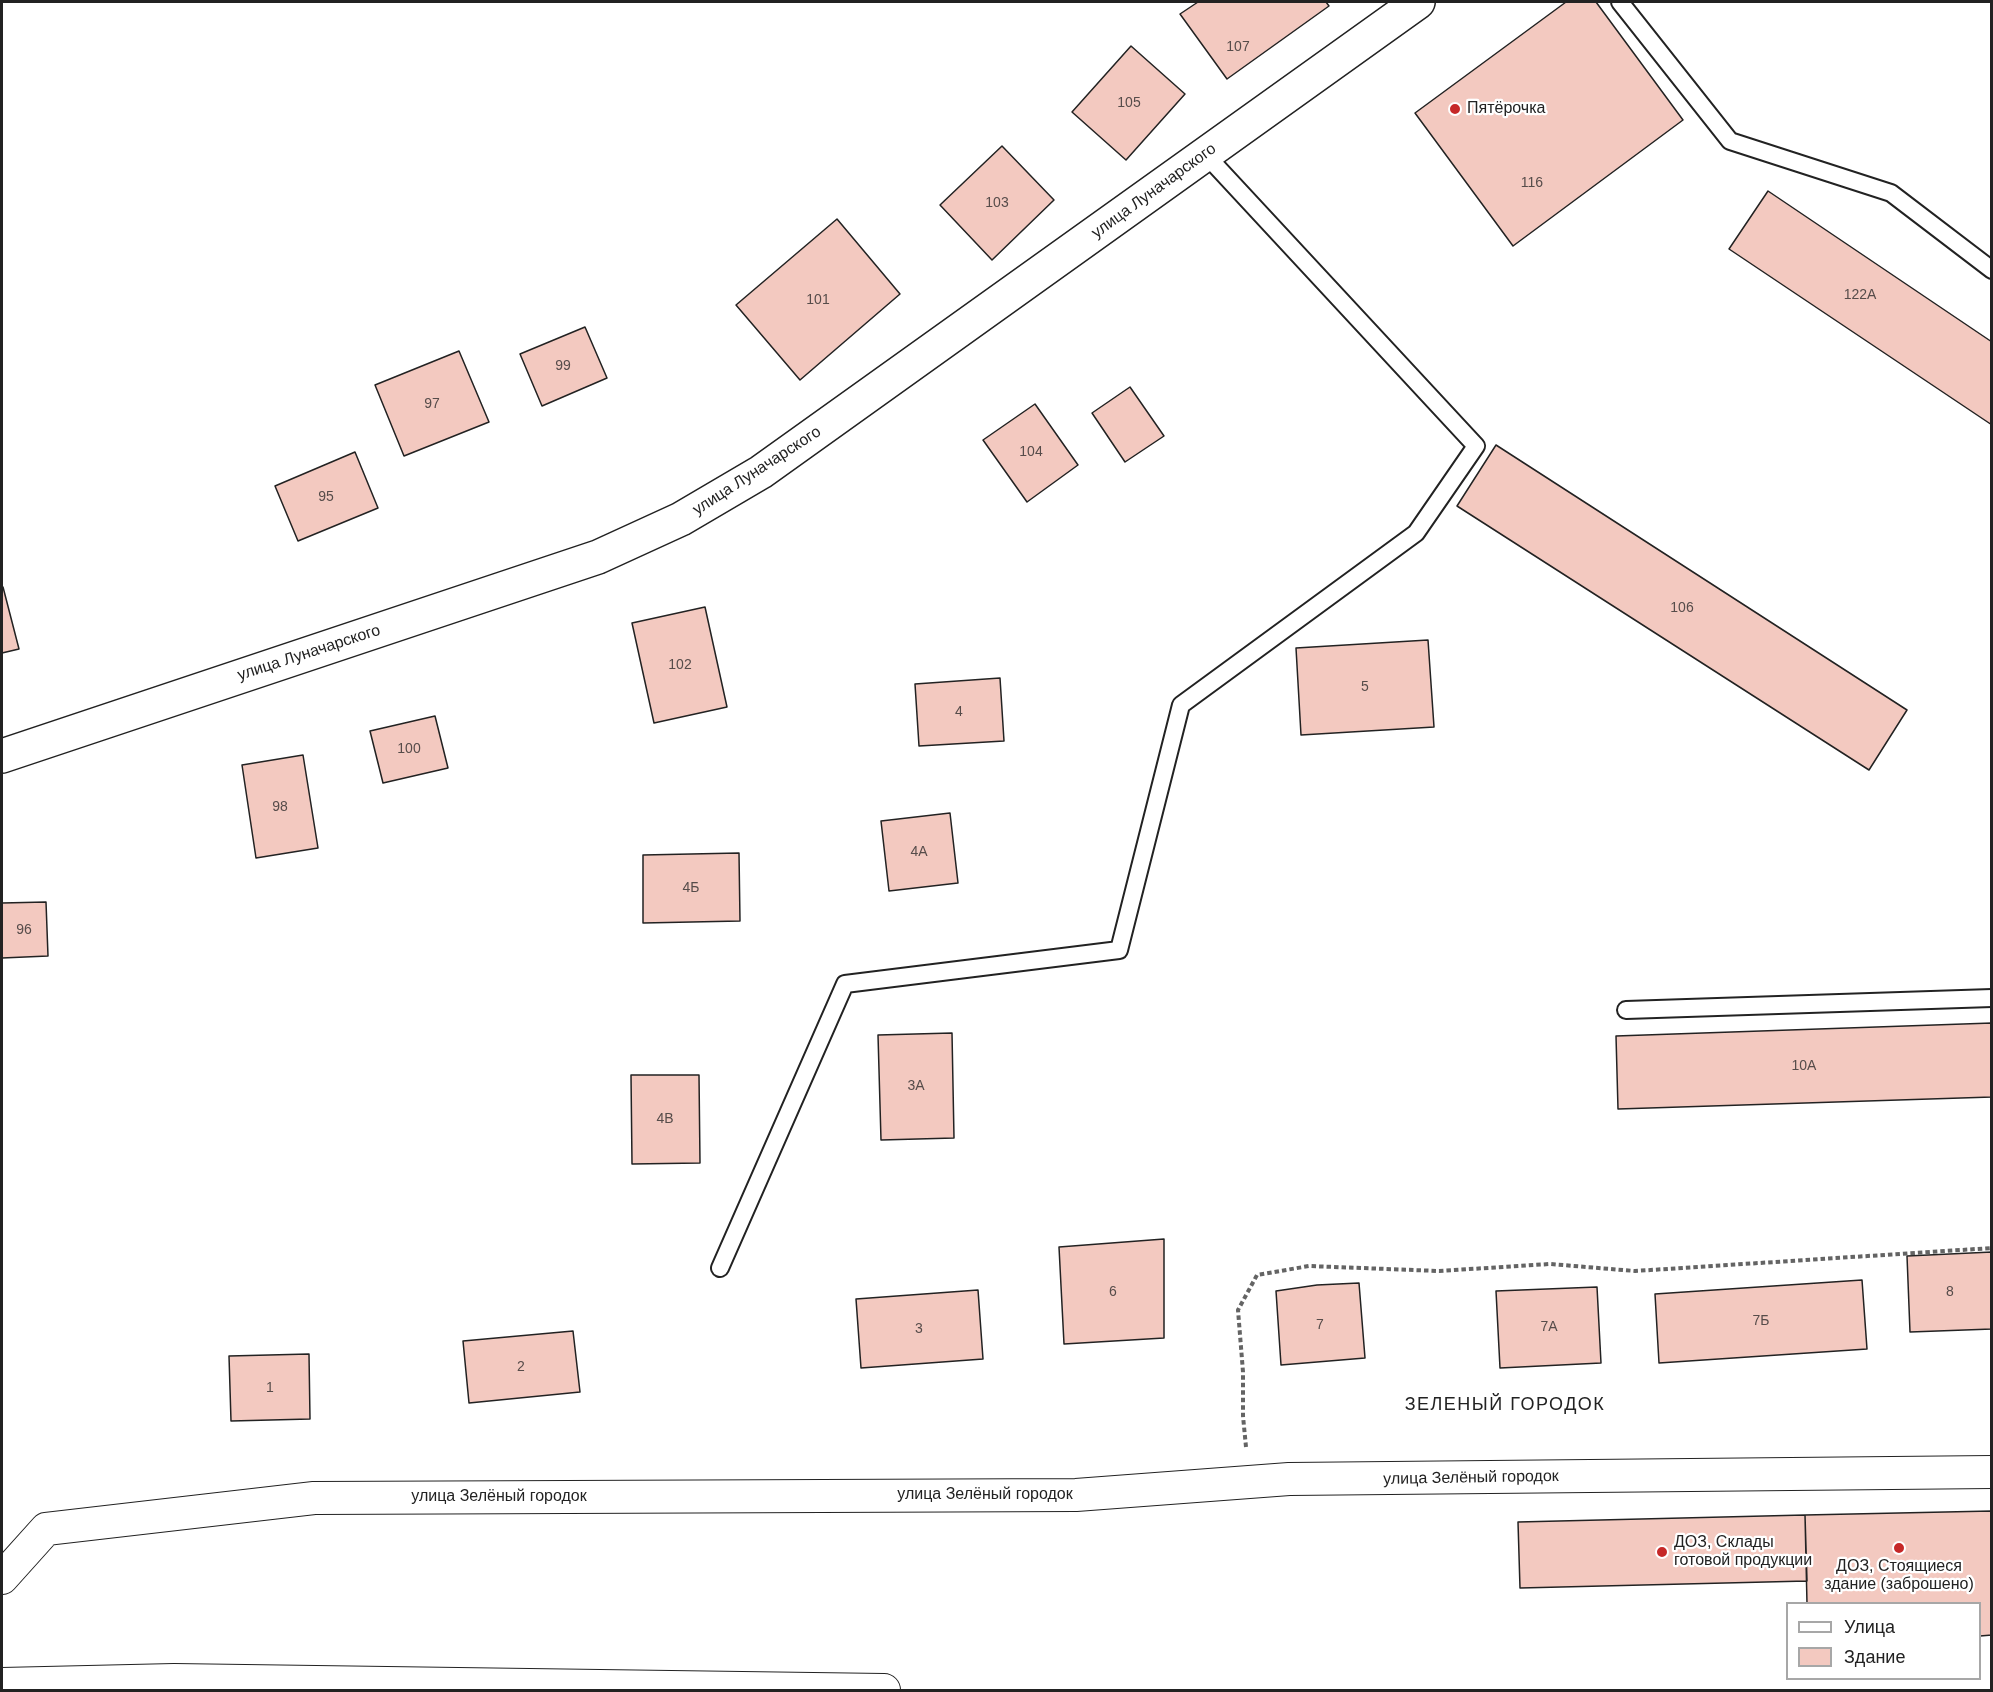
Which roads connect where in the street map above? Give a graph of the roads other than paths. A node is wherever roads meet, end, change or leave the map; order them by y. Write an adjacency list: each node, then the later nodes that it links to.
1 (1418, 2): 3 (street, улица Луначарского)
2 (1620, 2): 4 (lane)
3 (1205, 154): 5 (street, улица Луначарского); 8 (lane)
4 (1992, 270)
5 (2, 756)
6 (1992, 998): 7 (lane)
7 (1626, 1010)
8 (720, 1268)
9 (1992, 1472): 10 (street, улица Зелёный городок)
10 (2, 1578)
11 (2, 1684): 12 (street)
12 (884, 1690)

